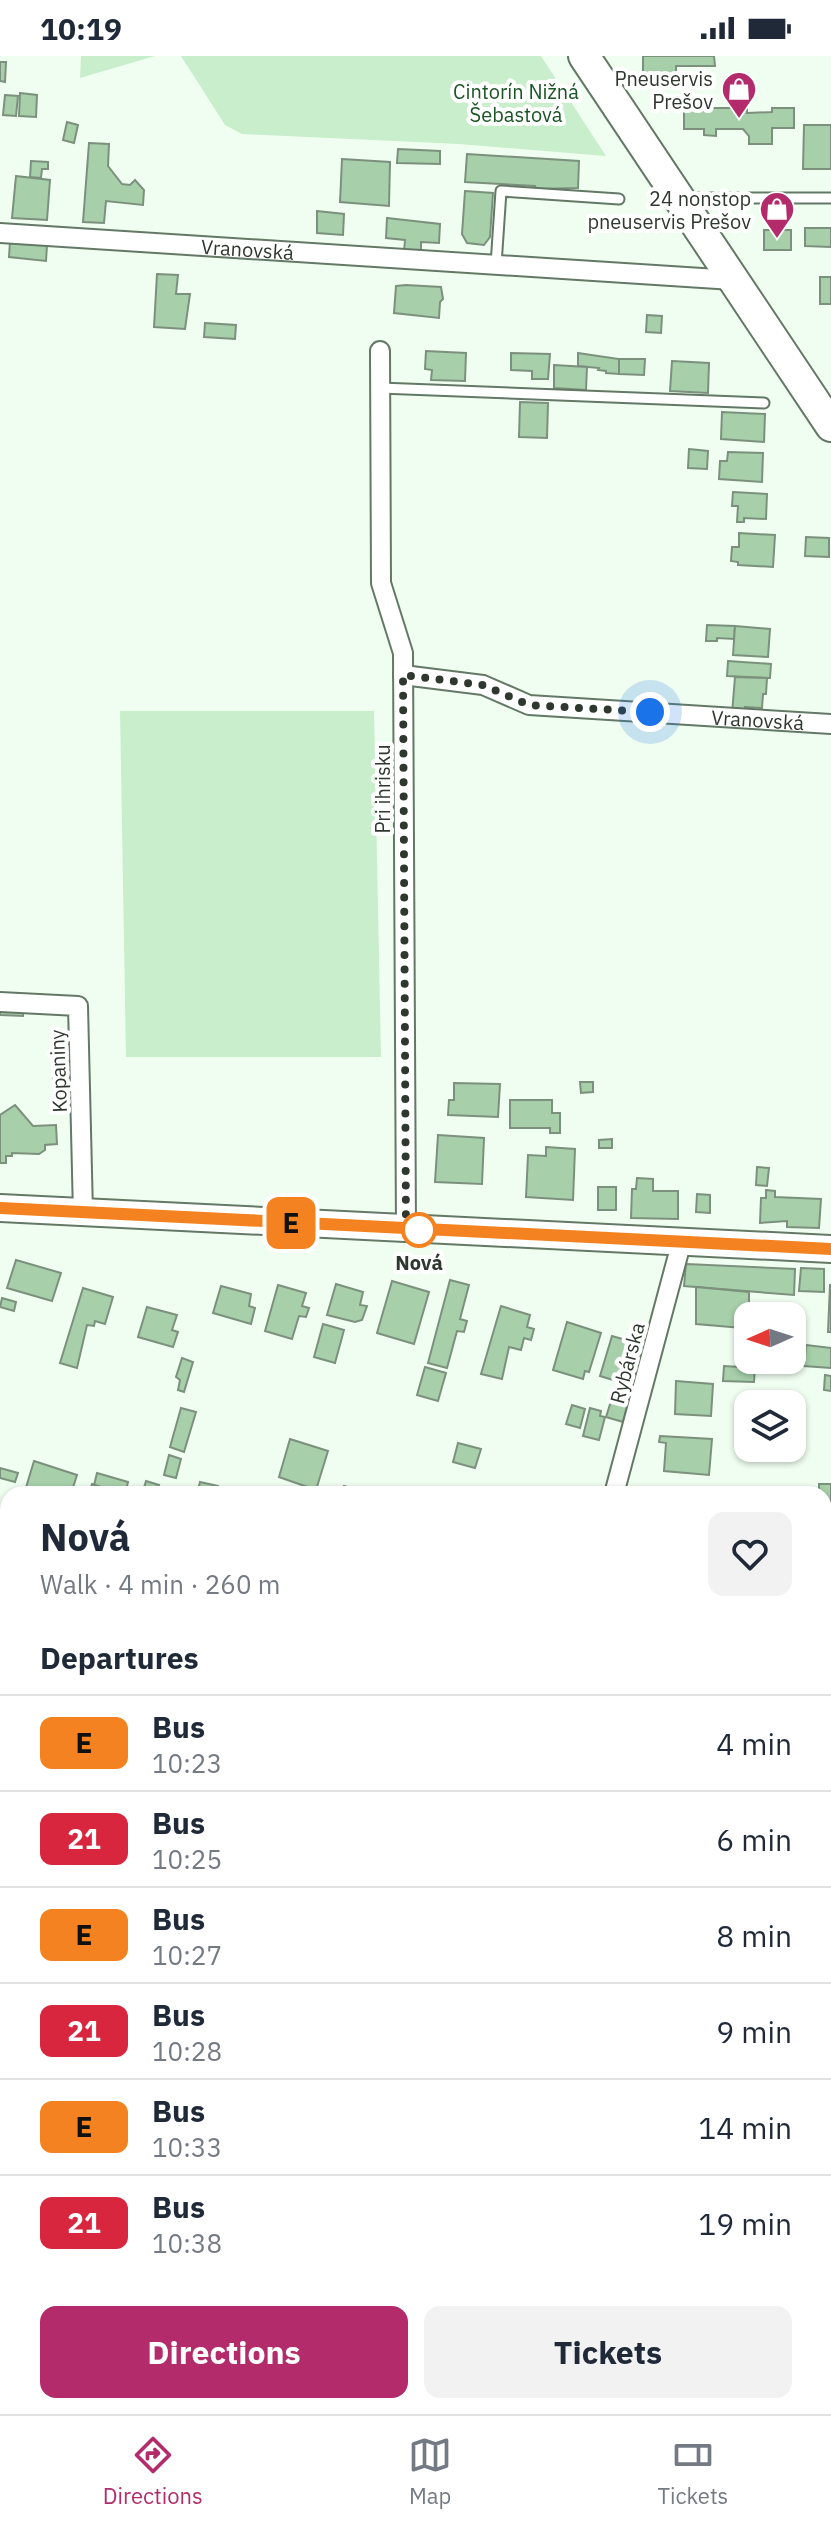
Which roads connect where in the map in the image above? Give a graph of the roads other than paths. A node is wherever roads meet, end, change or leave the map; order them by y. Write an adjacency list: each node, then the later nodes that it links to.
1 (584, 56): 2 (main road)
2 (678, 198): 3 (lane); 7 (main road)
3 (831, 198)
4 (619, 199): 6 (lane)
5 (0, 233): 6 (street, Vranovská)
6 (496, 265): 7 (street, Vranovská)
7 (733, 280): 11 (main road)
8 (380, 351): 9 (street, Pri ihrisku)
9 (380, 388): 10 (lane); 12 (street, Pri ihrisku)
10 (764, 403)
11 (829, 424)
12 (403, 675): 13 (street, Vranovská); 17 (street, Pri ihrisku)
13 (831, 724)
14 (0, 1002): 16 (street, Kopaniny)
15 (0, 1208): 16 (street)
16 (83, 1213): 17 (street)
17 (406, 1230): 18 (street)
18 (681, 1244): 19 (street); 20 (street, Rybárska)
19 (831, 1249)
20 (616, 1486)

